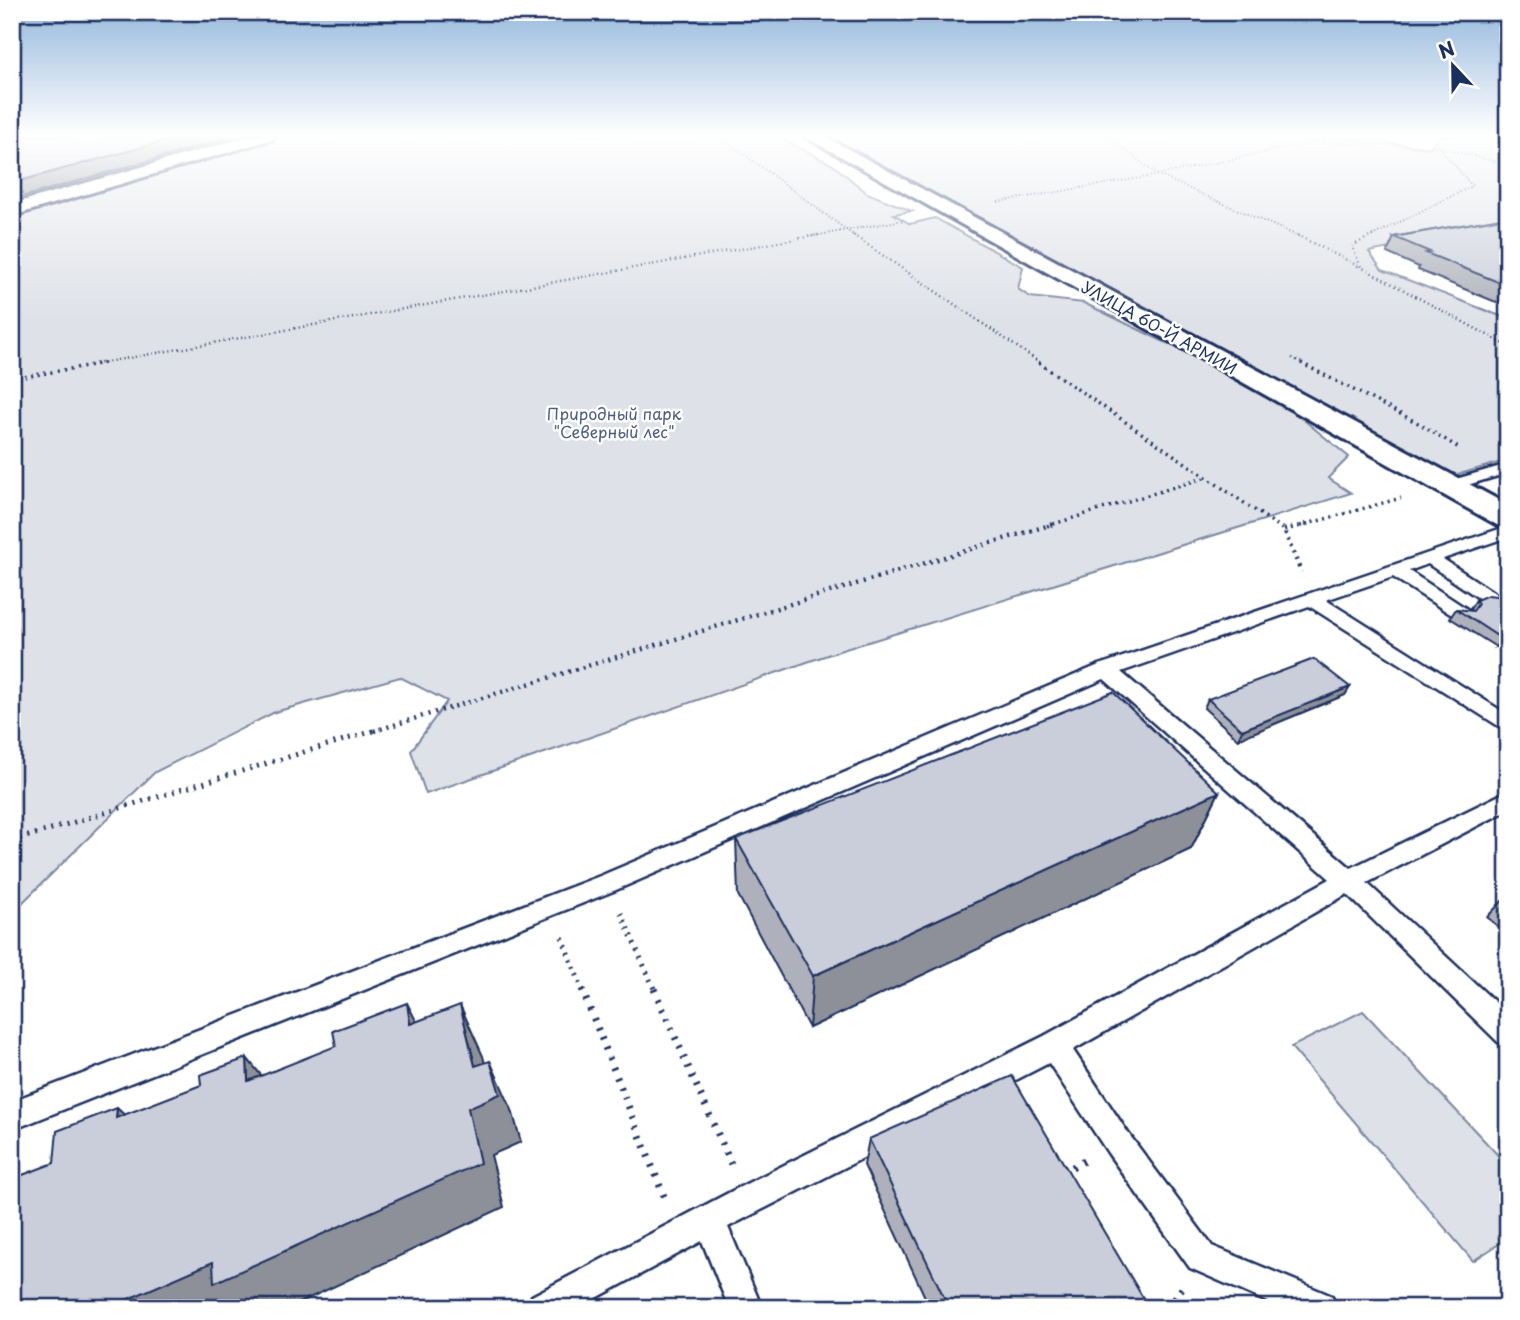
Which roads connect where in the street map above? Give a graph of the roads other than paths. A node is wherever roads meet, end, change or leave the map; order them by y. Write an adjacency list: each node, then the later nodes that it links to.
1 (55, 198): 3 (street)
2 (927, 198): 5 (street, УЛИЦА 60-Й АРМИИ)
3 (12, 210)
4 (1508, 468): 5 (lane)
5 (1447, 486): 6 (street, УЛИЦА 60-Й АРМИИ)
6 (1508, 518)
7 (1508, 531): 8 (lane)
8 (1430, 558): 9 (lane); 11 (lane)
9 (1395, 570): 10 (lane); 12 (lane)
10 (1311, 599): 13 (lane); 14 (lane)
11 (1492, 599)
12 (1461, 613)
13 (1106, 670): 16 (lane); 19 (lane)
14 (1508, 725)
15 (1508, 800): 16 (lane)
16 (1349, 881): 17 (lane); 18 (lane)
17 (1508, 1033)
18 (1054, 1046): 20 (lane); 23 (lane)
19 (12, 1116)
20 (709, 1220): 21 (lane); 22 (lane)
21 (544, 1308)
22 (746, 1308)
23 (1320, 1308)

